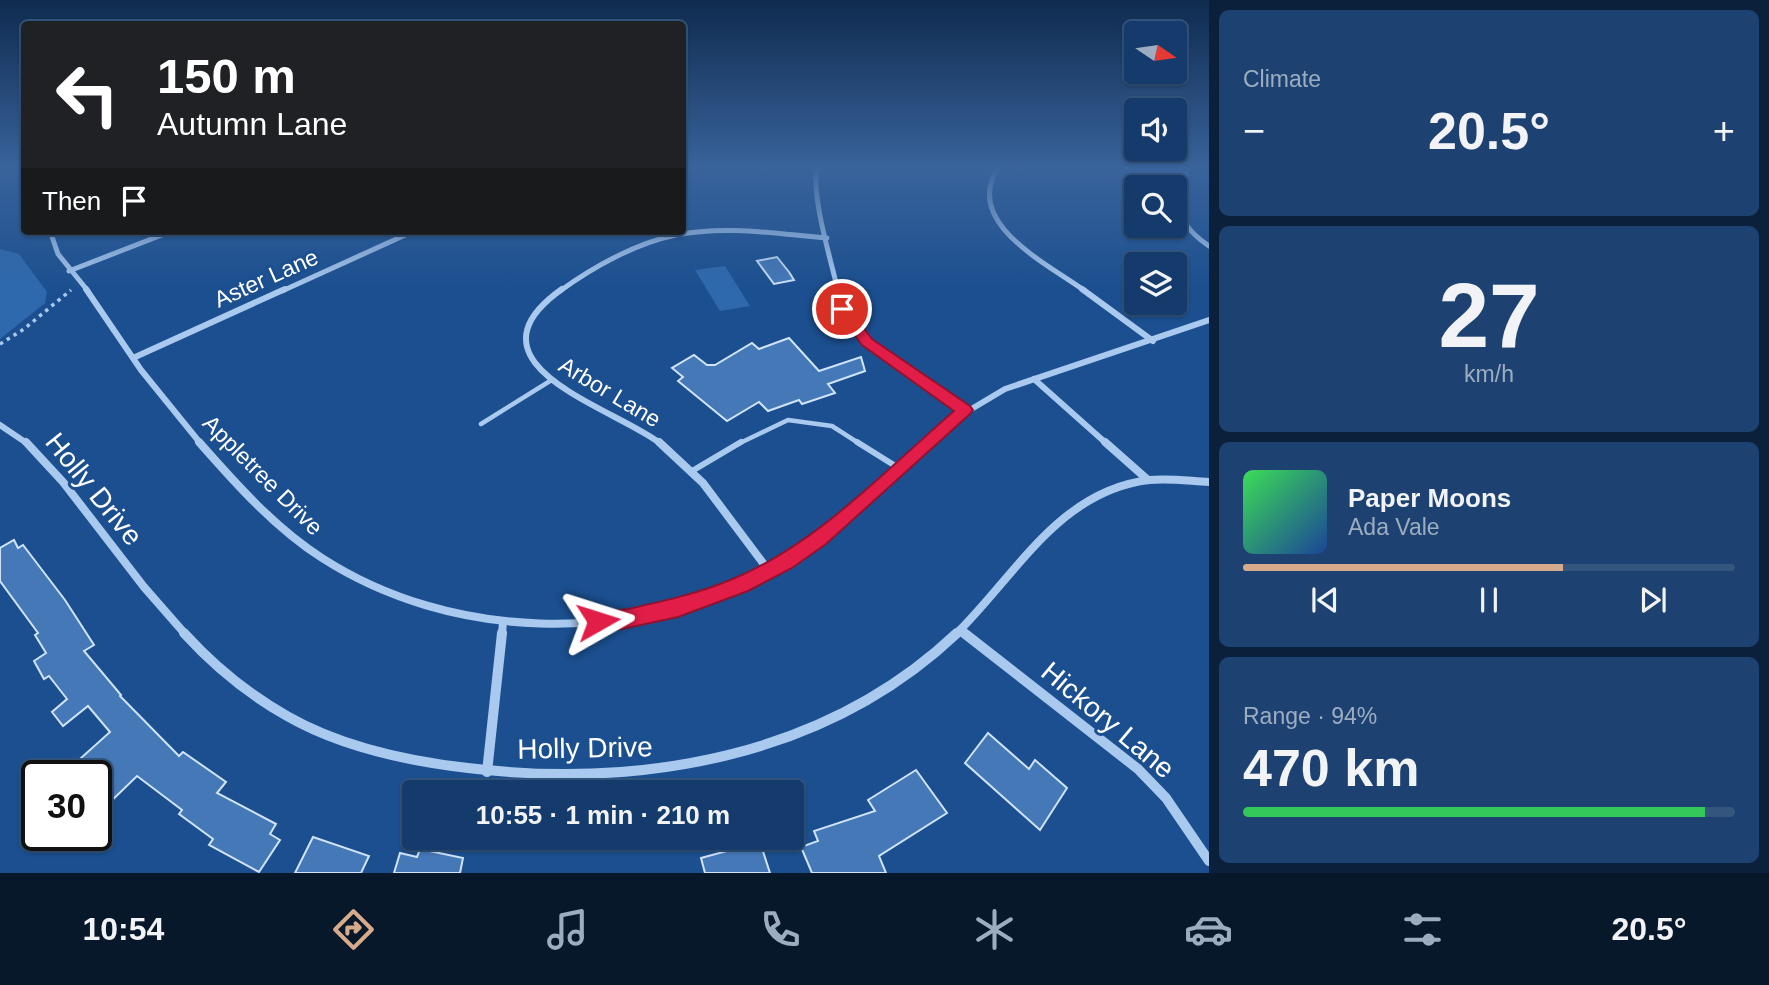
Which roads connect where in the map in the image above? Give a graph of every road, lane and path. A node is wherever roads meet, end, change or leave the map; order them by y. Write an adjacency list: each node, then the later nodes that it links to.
1 (820, 209): 9 (street)
2 (991, 209): 14 (street)
3 (1177, 209): 10 (street)
4 (686, 233): 9 (street, Arbor Lane)
5 (51, 235): 11 (street, Appletree Drive)
6 (162, 235): 11 (street)
7 (405, 235): 16 (street, Aster Lane)
8 (678, 235): 18 (street, Arbor Lane)
9 (827, 238): 19 (street)
10 (1209, 246)
11 (69, 271): 12 (street, Appletree Drive)
12 (80, 281): 15 (path); 16 (street, Appletree Drive)
13 (1209, 320): 14 (street, Appletree Drive)
14 (1153, 341): 17 (street, Appletree Drive)
15 (0, 344)
16 (133, 358): 27 (street, Appletree Drive)
17 (1034, 379): 19 (street, Appletree Drive); 24 (street)
18 (550, 381): 20 (lane); 23 (street, Arbor Lane)
19 (965, 410): 22 (street, Appletree Drive)
20 (481, 424)
21 (0, 425): 29 (street, Holly Drive)
22 (897, 467): 23 (lane); 26 (street, Appletree Drive)
23 (692, 471): 26 (street, Arbor Lane)
24 (1148, 480): 25 (street, Holly Drive); 28 (street, Holly Drive)
25 (1209, 482)
26 (769, 571): 27 (street, Appletree Drive)
27 (503, 621): 29 (street)
28 (960, 630): 29 (street, Holly Drive); 30 (street, Hickory Lane)
29 (487, 772)
30 (1209, 861)

